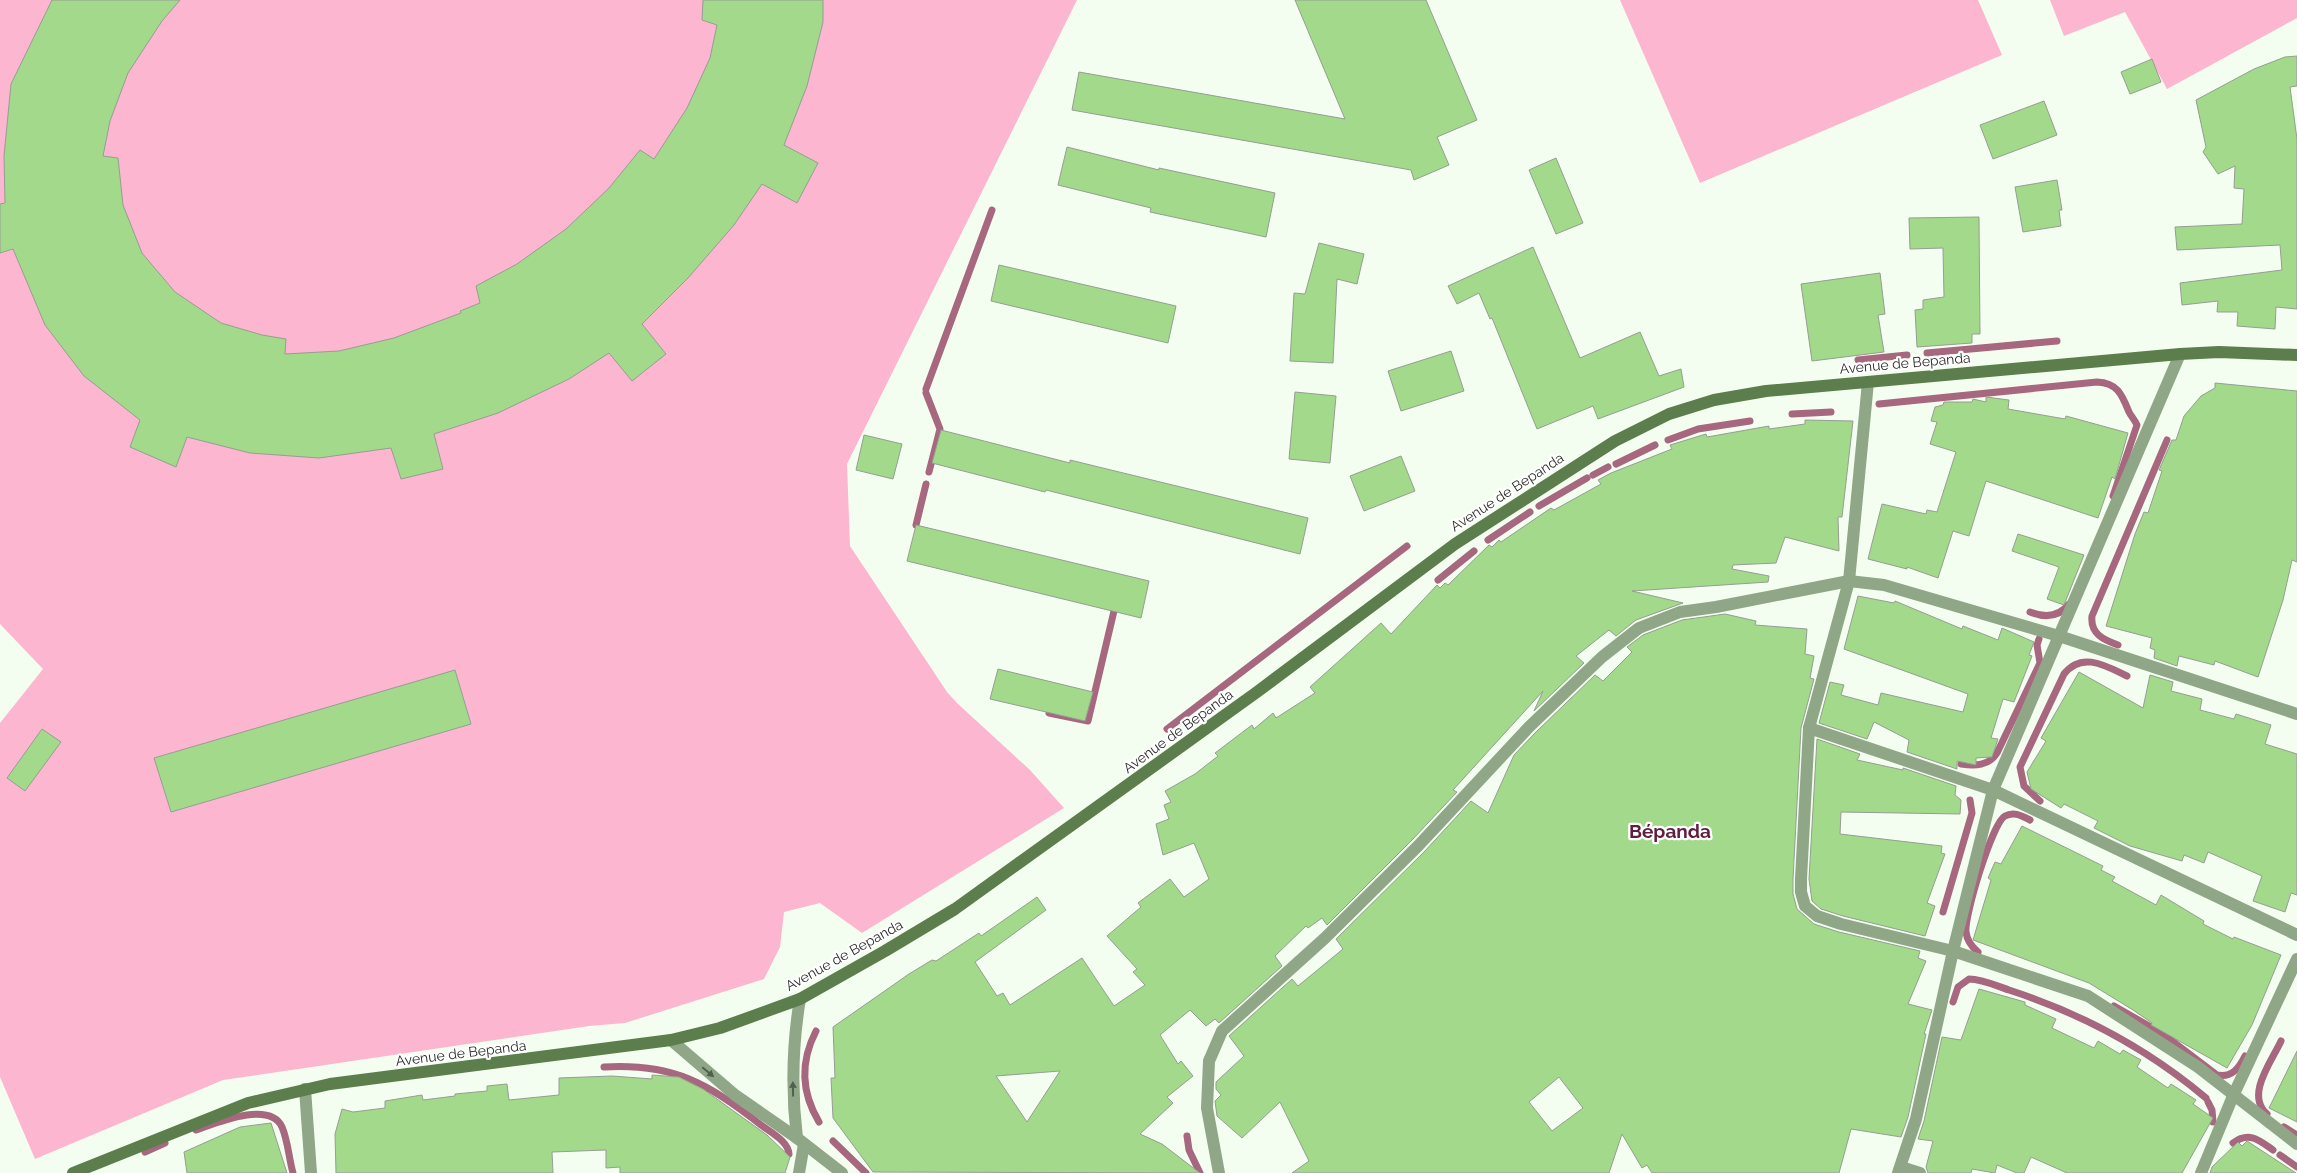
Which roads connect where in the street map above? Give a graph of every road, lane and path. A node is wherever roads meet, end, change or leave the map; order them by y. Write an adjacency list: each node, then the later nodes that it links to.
1 (2180, 354): 2 (main road, Avenue de Bepanda); 3 (main road, Avenue de Bepanda); 5 (street)
2 (2297, 355)
3 (1868, 382): 4 (street); 12 (main road, Avenue de Bepanda)
4 (1849, 582): 5 (street); 7 (street); 23 (street)
5 (2059, 636): 6 (street); 8 (street)
6 (2297, 714)
7 (1809, 728): 8 (street); 10 (street)
8 (1993, 790): 9 (street); 10 (street)
9 (2297, 935)
10 (1953, 951): 15 (street); 18 (street)
11 (2297, 959): 15 (street)
12 (800, 999): 13 (main road, Avenue de Bepanda); 16 (street, one-way to 12)
13 (671, 1040): 14 (main road, Avenue de Bepanda); 16 (street, one-way to 16)
14 (305, 1089): 19 (main road, Avenue de Bepanda); 20 (street)
15 (2233, 1096): 17 (street); 25 (street)
16 (800, 1141): 21 (street); 22 (street)
17 (2297, 1144)
18 (1899, 1170): 24 (street)
19 (73, 1173)
20 (311, 1173)
21 (799, 1173)
22 (842, 1173)
23 (1219, 1173)
24 (1920, 1173)
25 (2201, 1173)

